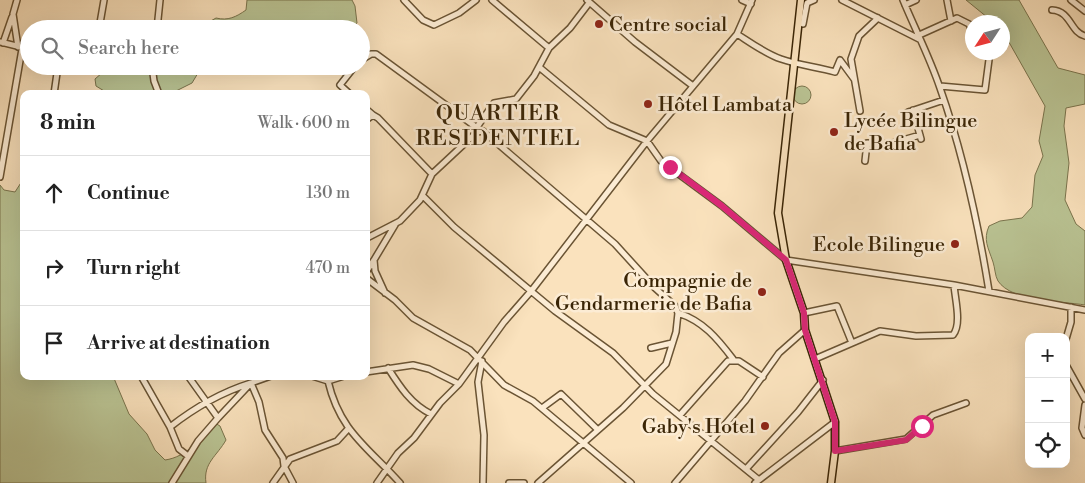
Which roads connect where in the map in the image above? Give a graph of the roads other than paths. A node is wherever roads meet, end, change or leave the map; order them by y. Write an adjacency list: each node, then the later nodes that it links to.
1 (17, 0): 19 (street)
2 (104, 0): 21 (street)
3 (160, 0): 22 (street)
4 (404, 0): 5 (street)
5 (476, 0)
6 (492, 0): 31 (street)
7 (742, 0): 15 (street)
8 (800, 0): 34 (main road)
9 (814, 0): 25 (street)
10 (842, 0): 20 (street)
11 (916, 0): 16 (street)
12 (947, 0): 23 (street)
13 (1071, 0): 18 (street)
14 (588, 2): 31 (street); 40 (street)
15 (752, 2): 26 (street)
16 (904, 3): 28 (street)
17 (1052, 10): 27 (street)
18 (1085, 11)
19 (13, 14): 29 (street); 30 (street)
20 (878, 18): 28 (street); 39 (street)
21 (101, 20)
22 (158, 20)
23 (951, 20): 24 (street); 28 (street)
24 (965, 22)
25 (804, 24)
26 (737, 34): 34 (street); 40 (street)
27 (1085, 36)
28 (918, 38): 41 (street)
29 (2, 42): 30 (street)
30 (20, 48): 54 (street)
31 (548, 48): 35 (street)
32 (370, 55): 50 (street)
33 (989, 60): 41 (street)
34 (794, 63): 39 (street); 60 (main road)
35 (539, 67): 50 (street); 51 (street)
36 (57, 75): 42 (street)
37 (154, 75): 43 (street)
38 (348, 75): 44 (street)
39 (854, 79): 46 (street)
40 (693, 86): 51 (street)
41 (940, 86): 45 (street)
42 (55, 90)
43 (158, 90)
44 (346, 90)
45 (944, 100): 52 (street); 65 (street)
46 (860, 111)
47 (370, 112): 48 (street)
48 (373, 115): 49 (street); 53 (street)
49 (370, 117)
50 (478, 129): 53 (street); 56 (street)
51 (647, 141): 56 (street); 60 (street)
52 (865, 161)
53 (432, 174): 55 (street)
54 (0, 177)
55 (423, 196): 57 (street); 64 (street)
56 (586, 219): 64 (street); 69 (street)
57 (395, 225): 58 (street); 59 (street)
58 (370, 237)
59 (374, 260): 61 (street); 66 (street)
60 (786, 260): 63 (street); 70 (main road)
61 (370, 266)
62 (370, 281): 66 (street)
63 (954, 285): 65 (street); 74 (street)
64 (532, 290): 76 (street); 92 (street)
65 (989, 291): 67 (street)
66 (385, 293): 76 (street)
67 (1072, 308): 68 (street); 72 (street)
68 (1085, 310)
69 (678, 313): 73 (street); 77 (street)
70 (804, 313): 71 (main road); 74 (street)
71 (805, 330): 78 (main road); 82 (street)
72 (1068, 333)
73 (672, 342): 75 (street); 92 (street)
74 (852, 343): 78 (street)
75 (651, 348)
76 (480, 359): 91 (street); 97 (street); 119 (street)
77 (733, 359): 82 (street); 99 (street)
78 (815, 359): 88 (main road)
79 (388, 368): 80 (street); 91 (street); 98 (street)
80 (370, 371)
81 (1070, 372): 93 (street)
82 (763, 377): 106 (street)
83 (142, 380): 102 (street)
84 (191, 380): 95 (street)
85 (260, 380): 90 (street)
86 (325, 380): 89 (street)
87 (331, 380): 89 (street)
88 (823, 380): 101 (main road); 112 (street)
89 (328, 381): 103 (street)
90 (251, 383): 95 (street); 100 (street); 110 (street)
91 (459, 384): 98 (street)
92 (646, 387): 99 (street); 104 (street)
93 (1085, 399)
94 (966, 403): 108 (street)
95 (207, 405): 100 (street); 102 (street)
96 (1085, 405): 105 (street)
97 (542, 408): 104 (street); 107 (street)
98 (431, 414): 111 (street)
99 (680, 415): 106 (street)
100 (218, 418): 109 (street)
101 (835, 422): 108 (main road); 113 (street)
102 (170, 427): 109 (street)
103 (348, 429): 110 (street); 111 (street)
104 (598, 430): 107 (street)
105 (1085, 435)
106 (711, 440): 112 (street); 124 (street)
107 (584, 444): 122 (street); 123 (street)
108 (835, 451): 125 (main road)
109 (188, 456): 114 (street)
110 (284, 466): 115 (street); 116 (street)
111 (387, 469): 117 (street); 118 (street)
112 (746, 470): 113 (street)
113 (757, 482)
114 (172, 483)
115 (273, 483)
116 (293, 483)
117 (377, 483)
118 (400, 483)
119 (483, 483)
120 (508, 483): 121 (street)
121 (524, 483)
122 (538, 483)
123 (630, 483)
124 (675, 483)
125 (831, 483)

